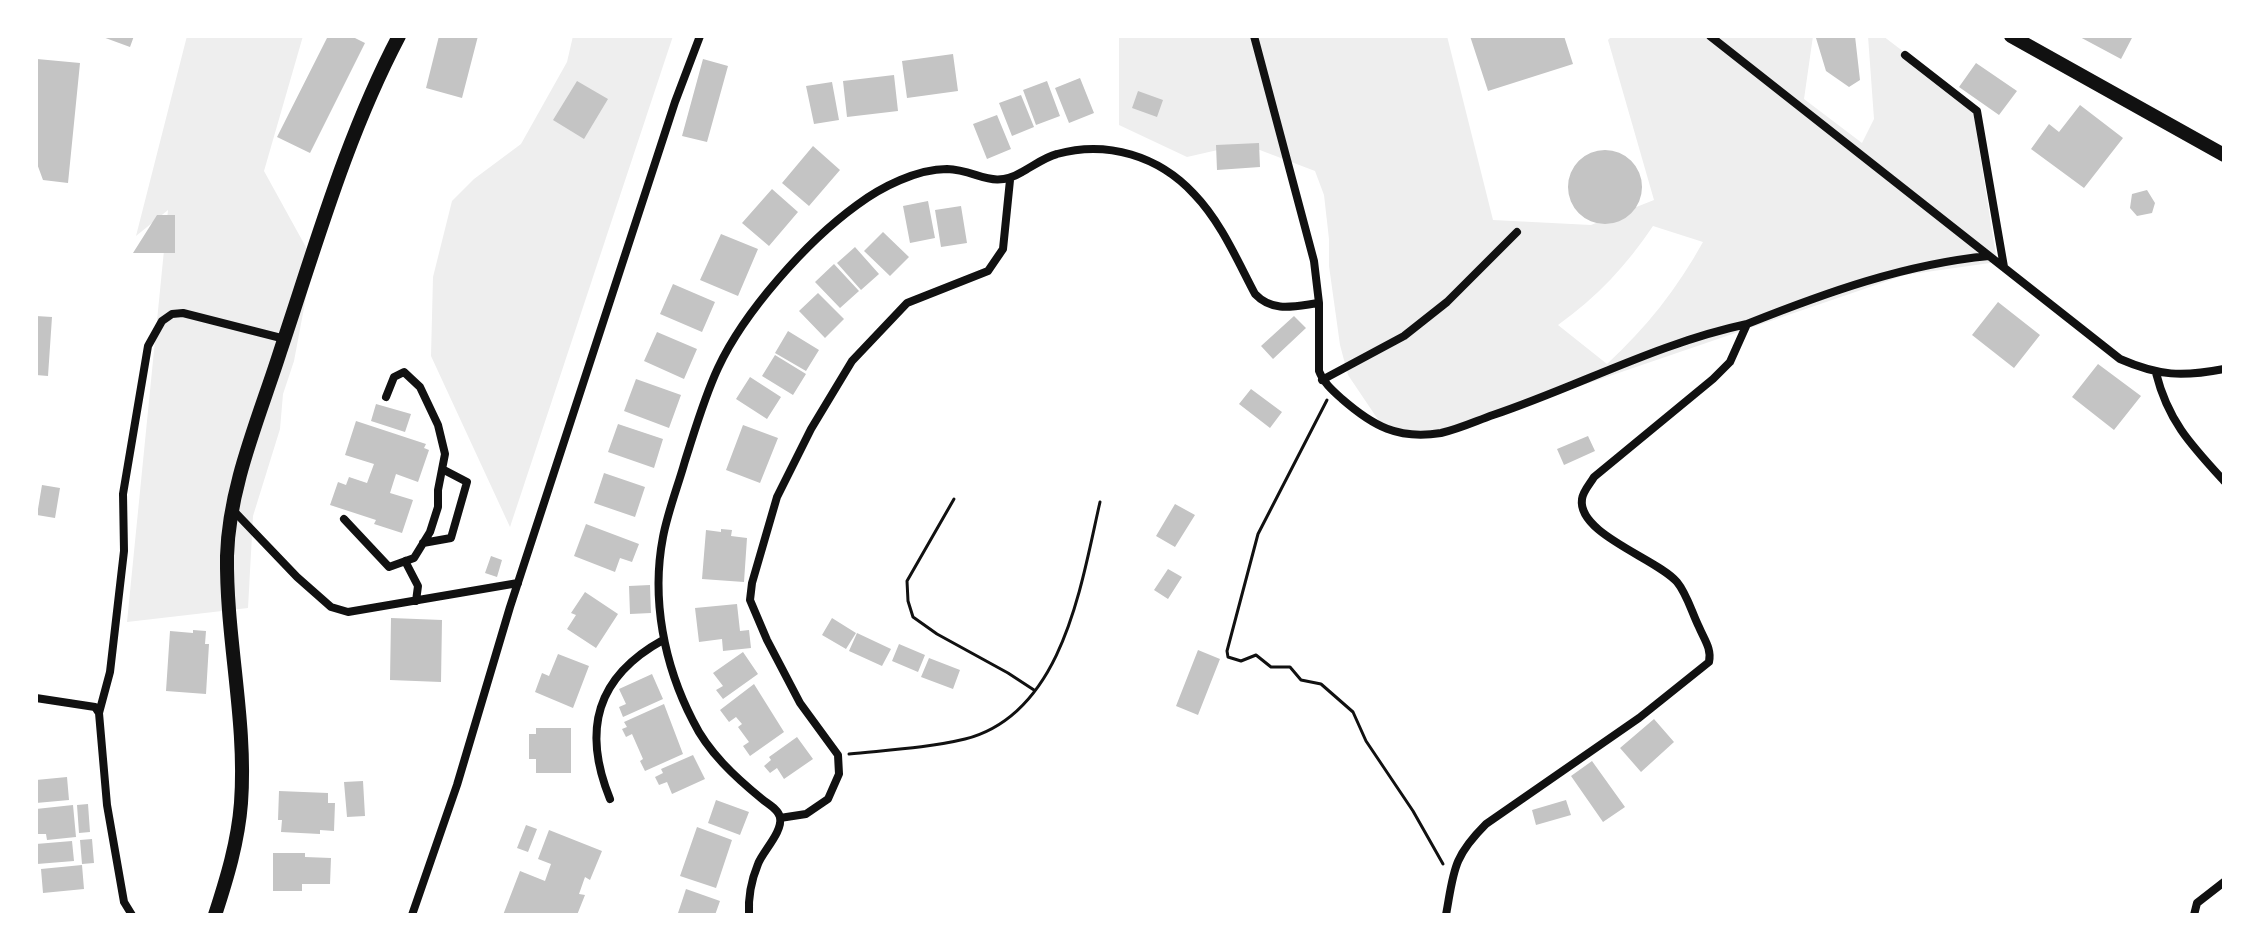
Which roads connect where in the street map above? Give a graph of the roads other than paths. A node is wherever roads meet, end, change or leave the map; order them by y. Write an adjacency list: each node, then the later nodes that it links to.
1 (399, 36): 14 (street)
2 (700, 36): 25 (street)
3 (1254, 36): 12 (street)
4 (1710, 36): 10 (street)
5 (2011, 36): 7 (street)
6 (1905, 55): 11 (street)
7 (2224, 155)
8 (1010, 180): 12 (street); 27 (street); 31 (street)
9 (1517, 232): 17 (street)
10 (1989, 256): 11 (street); 13 (street)
11 (2004, 267): 16 (street)
12 (1319, 303): 17 (street)
13 (1747, 324): 17 (street); 37 (street)
14 (285, 339): 21 (street); 29 (street)
15 (2224, 369): 16 (street)
16 (2156, 373): 20 (street)
17 (1322, 380)
18 (386, 397): 19 (street)
19 (444, 470): 23 (street); 23 (street)
20 (2224, 481)
21 (231, 508): 26 (street); 34 (street)
22 (344, 519): 24 (street)
23 (423, 543): 24 (street)
24 (405, 561): 26 (street)
25 (518, 583): 26 (street); 35 (street)
26 (416, 601)
27 (663, 640): 30 (street); 31 (street)
28 (36, 698): 29 (street)
29 (99, 713): 33 (street)
30 (610, 799)
31 (780, 818): 36 (street)
32 (2224, 882): 38 (street)
33 (132, 915)
34 (215, 915)
35 (412, 915)
36 (749, 915)
37 (1446, 915)
38 (2194, 915)

